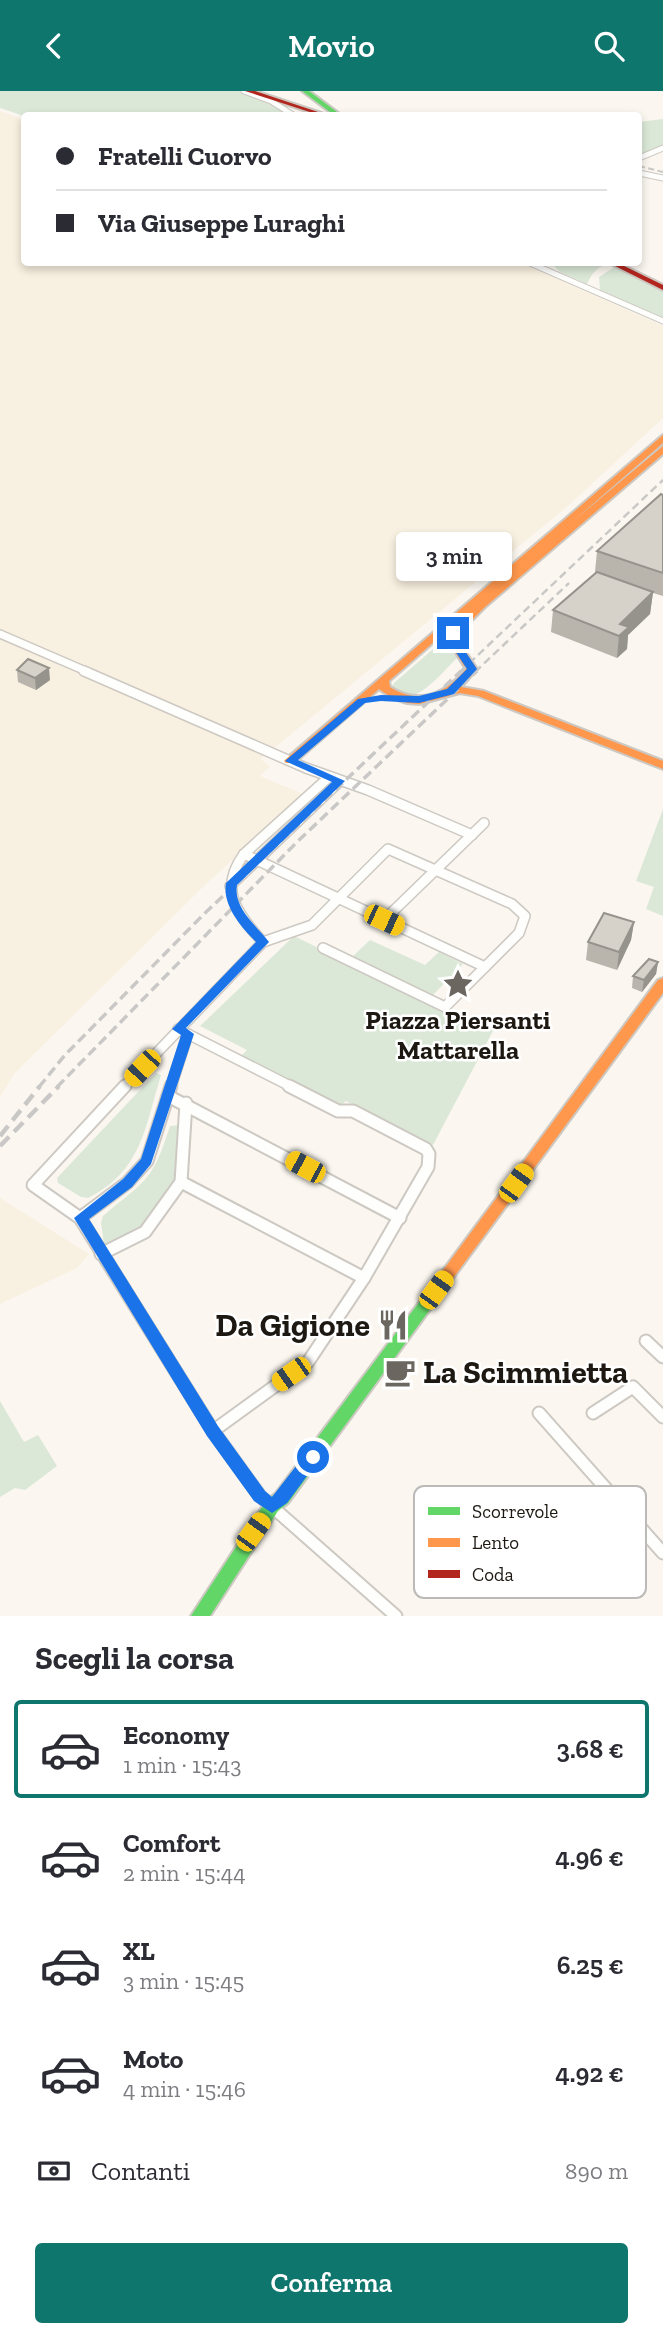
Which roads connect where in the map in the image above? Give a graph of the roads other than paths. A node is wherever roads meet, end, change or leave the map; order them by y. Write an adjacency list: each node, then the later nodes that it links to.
1 (246, 91): 3 (street); 4 (street)
2 (305, 91): 5 (street)
3 (289, 112)
4 (314, 112)
5 (334, 112)
6 (663, 148): 7 (street)
7 (642, 157)
8 (642, 174): 9 (street)
9 (663, 177)
10 (537, 266): 15 (street)
11 (619, 266): 14 (street)
12 (634, 266): 13 (street)
13 (663, 281)
14 (663, 288)
15 (663, 321)
16 (663, 437): 19 (street)
17 (663, 449): 20 (street)
18 (0, 634): 27 (street)
19 (432, 640): 20 (street); 22 (street)
20 (458, 647): 21 (street)
21 (465, 678): 23 (street); 24 (street)
22 (384, 681): 25 (street); 26 (street)
23 (450, 692): 24 (street); 25 (street)
24 (480, 693): 28 (street)
25 (398, 698): 26 (street)
26 (362, 701): 27 (street)
27 (290, 761): 29 (street)
28 (663, 765)
29 (329, 777): 30 (street); 33 (street)
30 (340, 781): 32 (street); 34 (street)
31 (484, 823): 32 (street)
32 (472, 835): 35 (street)
33 (244, 854): 34 (street); 36 (street)
34 (255, 860): 36 (street); 37 (street)
35 (435, 870): 37 (street); 38 (street); 41 (street)
36 (230, 888): 39 (street)
37 (338, 897): 38 (street); 39 (street)
38 (384, 920): 41 (street)
39 (263, 942): 44 (street)
40 (323, 948): 41 (street)
41 (485, 967)
42 (663, 983): 43 (street)
43 (658, 1000): 59 (street)
44 (183, 1031): 45 (street); 48 (street); 49 (street)
45 (168, 1096): 46 (street); 48 (street)
46 (186, 1103): 47 (street); 49 (street)
47 (181, 1182): 50 (street); 51 (street)
48 (80, 1218): 50 (street)
49 (400, 1218): 51 (street)
50 (104, 1258): 57 (street)
51 (364, 1278): 57 (street)
52 (646, 1341): 53 (street)
53 (663, 1357)
54 (539, 1413): 58 (street)
55 (593, 1413): 56 (street)
56 (663, 1417)
57 (213, 1431): 59 (street)
58 (604, 1486)
59 (272, 1506): 62 (street); 63 (street)
60 (646, 1534): 61 (street)
61 (663, 1553)
62 (200, 1616)
63 (396, 1616)

